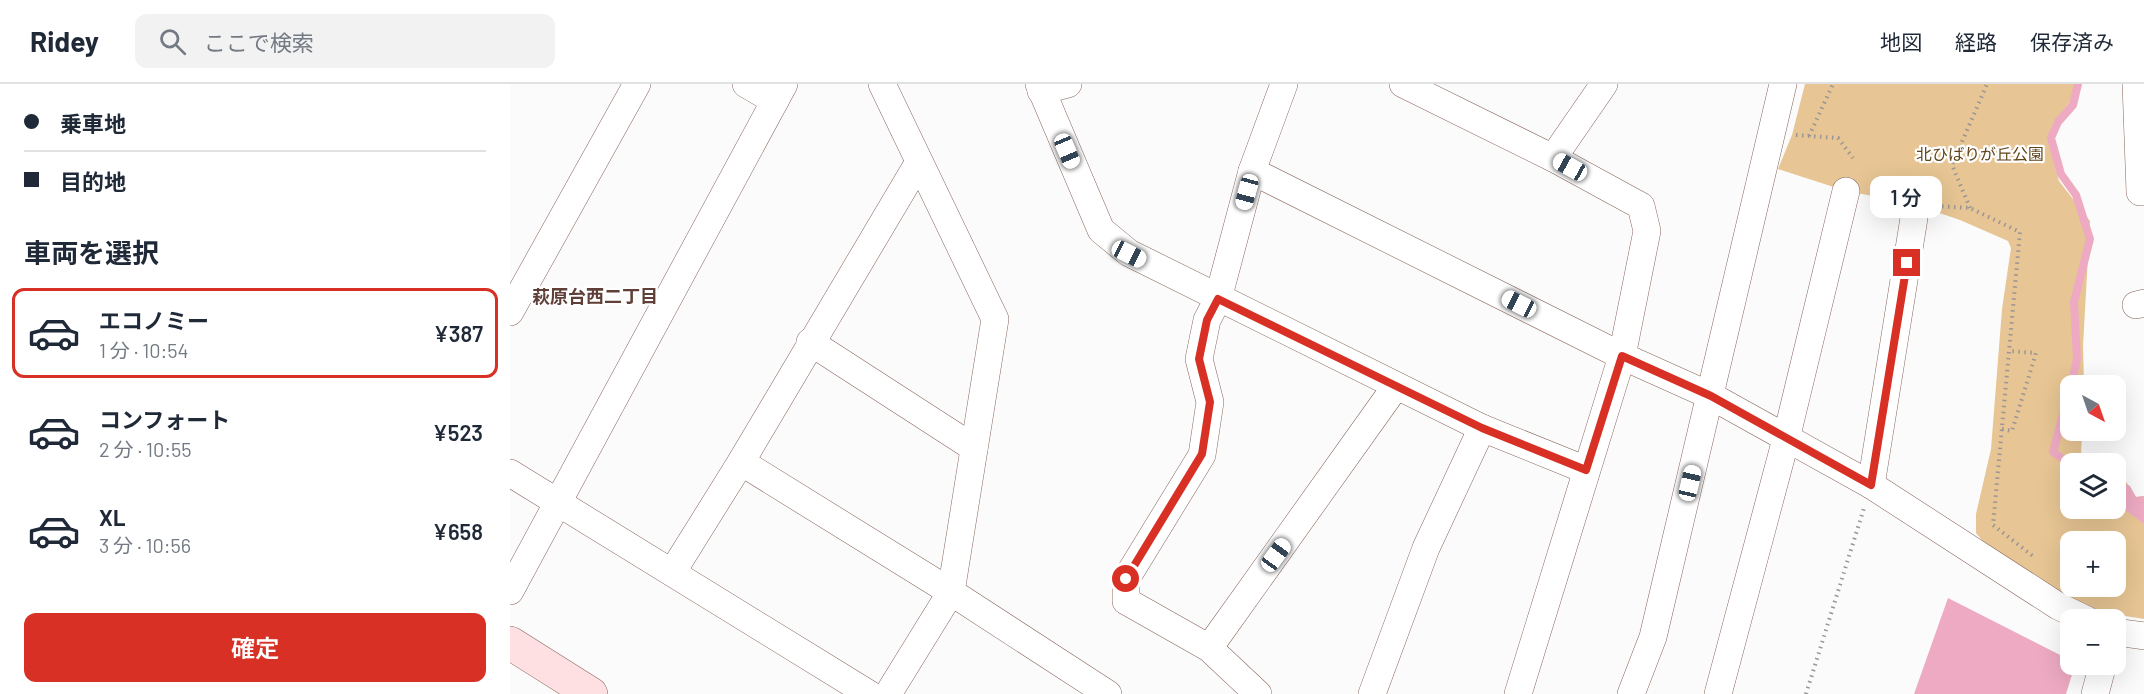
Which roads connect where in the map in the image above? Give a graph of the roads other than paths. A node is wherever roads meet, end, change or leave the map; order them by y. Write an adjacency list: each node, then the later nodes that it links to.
1 (637, 84): 20 (street)
2 (746, 84): 11 (street)
3 (882, 84): 14 (street)
4 (1068, 84): 10 (street)
5 (1284, 84): 15 (street)
6 (1402, 84): 12 (street)
7 (1604, 84): 13 (street)
8 (1783, 84): 24 (street)
9 (2136, 84): 17 (street)
10 (1040, 88): 19 (street)
11 (779, 93): 32 (street)
12 (1448, 95): 13 (street)
13 (1553, 158): 22 (street)
14 (919, 162): 21 (street); 27 (street)
15 (1252, 171): 19 (street); 22 (street)
16 (1846, 191): 26 (street)
17 (2144, 192)
18 (1920, 212): 31 (street)
19 (1218, 299): 23 (street); 40 (street)
20 (510, 312)
21 (810, 342): 27 (street); 28 (street)
22 (1622, 356): 24 (street); 29 (street)
23 (1396, 386): 25 (street); 40 (street)
24 (1711, 396): 26 (street); 49 (street)
25 (1482, 428): 29 (street); 47 (street)
26 (1786, 439): 31 (street); 50 (street)
27 (974, 448): 35 (street)
28 (741, 462): 33 (street); 35 (street)
29 (1586, 470): 48 (street)
30 (510, 473): 32 (street)
31 (1871, 485): 36 (street)
32 (559, 504): 33 (street); 34 (street)
33 (673, 571): 43 (street)
34 (510, 591)
35 (951, 592): 44 (street); 45 (street)
36 (2064, 609)
37 (2126, 634): 38 (street)
38 (2144, 636)
39 (510, 643): 42 (street)
40 (1209, 648): 46 (street)
41 (2100, 675): 51 (street)
42 (591, 694)
43 (869, 694)
44 (888, 694)
45 (1108, 694)
46 (1258, 694)
47 (1372, 694)
48 (1518, 694)
49 (1631, 694)
50 (1718, 694)
51 (2095, 694)

